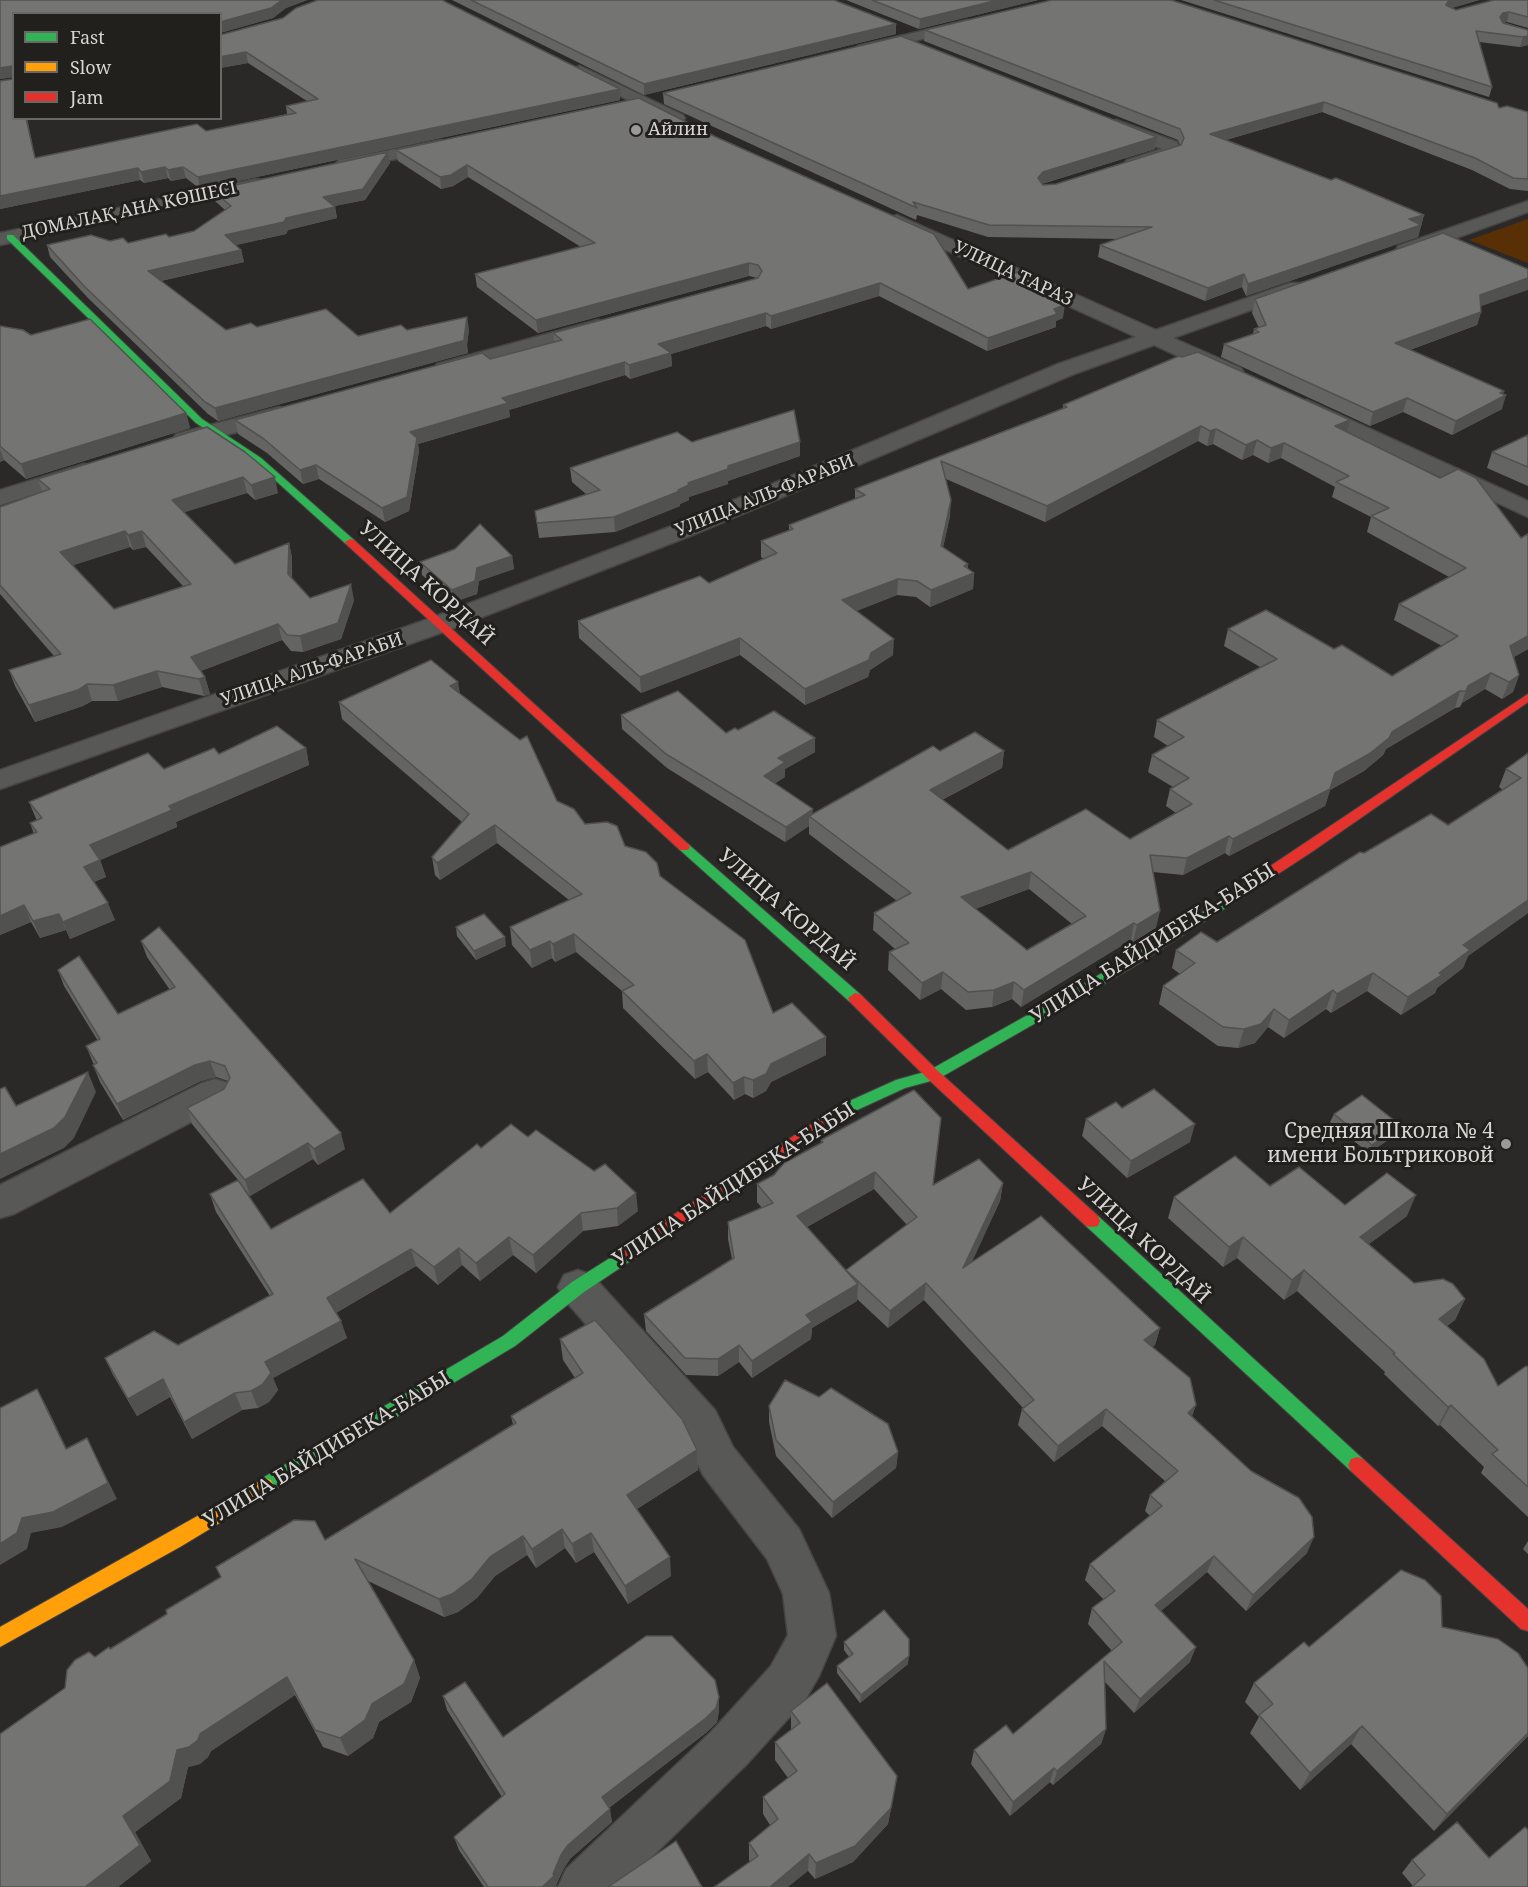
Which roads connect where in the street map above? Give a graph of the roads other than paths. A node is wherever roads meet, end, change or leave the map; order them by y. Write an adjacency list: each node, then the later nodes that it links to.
1 (984, 20): 3 (street)
2 (893, 25): 3 (street)
3 (912, 38): 4 (street); 5 (street)
4 (930, 51)
5 (843, 54)
6 (568, 64): 8 (street)
7 (666, 96): 8 (street)
8 (643, 102): 9 (street); 11 (street)
9 (620, 106)
10 (1096, 117): 14 (street)
11 (693, 127)
12 (456, 142): 13 (street)
13 (326, 168)
14 (1113, 170)
15 (269, 181): 19 (street, ДОМАЛАҚ АНА КӨШЕСІ)
16 (1528, 206): 18 (street)
17 (885, 216): 24 (street, УЛИЦА ТАРАЗ)
18 (1443, 237): 20 (street); 21 (street)
19 (5, 238): 29 (street, УЛИЦА КОРДАЙ)
20 (1464, 245)
21 (1388, 256)
22 (1310, 283): 24 (street, УЛИЦА АЛЬ-ФАРАБИ)
23 (613, 322): 25 (street)
24 (1155, 337): 26 (street, УЛИЦА ТАРАЗ); 34 (street, УЛИЦА АЛЬ-ФАРАБИ)
25 (420, 376)
26 (1251, 381)
27 (1283, 396): 33 (street)
28 (295, 410): 29 (street)
29 (215, 432): 30 (street); 34 (street, УЛИЦА КОРДАЙ)
30 (166, 445)
31 (102, 465): 32 (street)
32 (0, 498)
33 (1528, 510)
34 (440, 624): 36 (street, УЛИЦА АЛЬ-ФАРАБИ); 37 (street, УЛИЦА КОРДАЙ)
35 (1528, 697): 37 (street, УЛИЦА БАЙДИБЕКА-БАБЫ)
36 (0, 780)
37 (933, 1076): 40 (street, УЛИЦА БАЙДИБЕКА-БАБЫ); 41 (street, УЛИЦА КОРДАЙ)
38 (215, 1093): 39 (street)
39 (0, 1203)
40 (579, 1287): 42 (street, УЛИЦА БАЙДИБЕКА-БАБЫ); 43 (street)
41 (1528, 1622)
42 (0, 1637)
43 (584, 1887)

